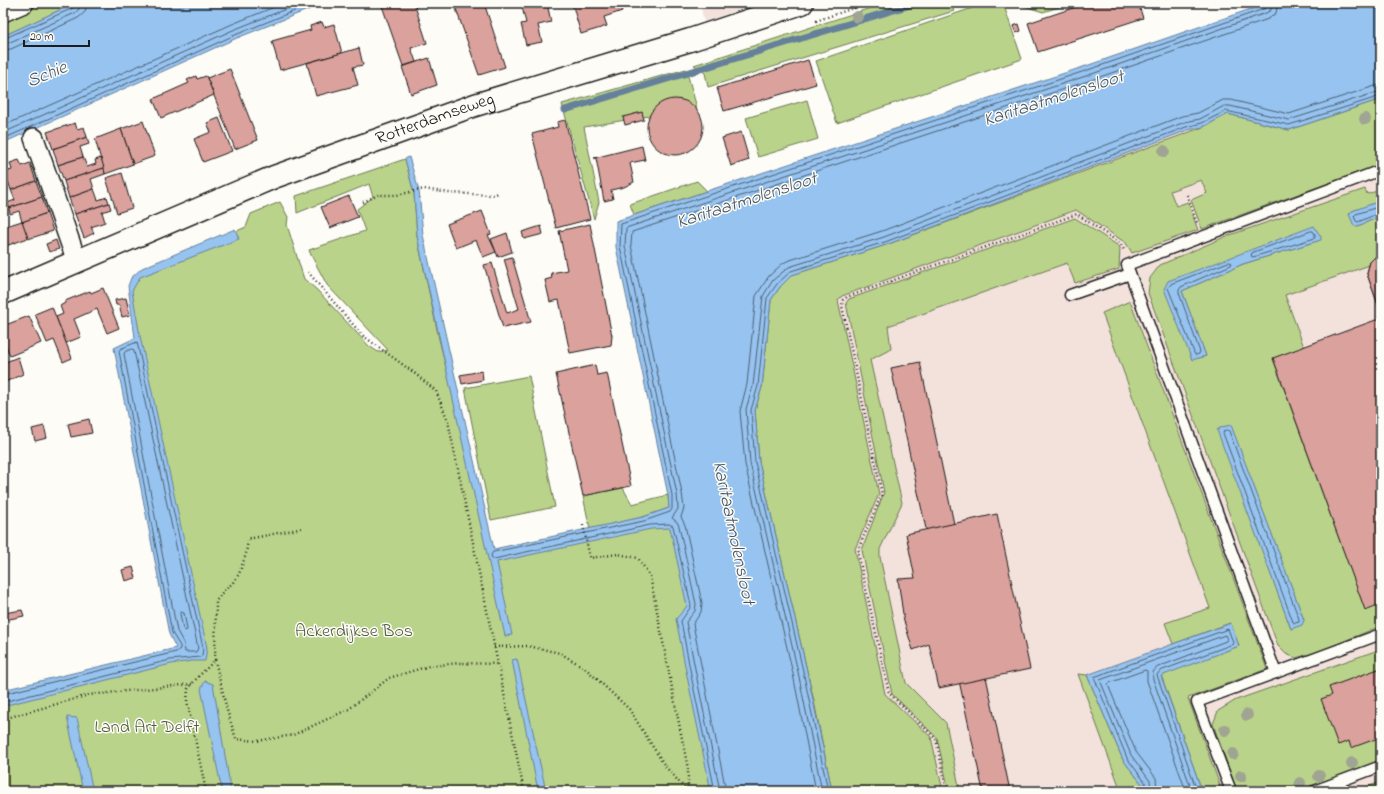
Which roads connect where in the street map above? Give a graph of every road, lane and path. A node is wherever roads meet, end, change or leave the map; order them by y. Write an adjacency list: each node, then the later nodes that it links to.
1 (24, 3): 3 (street)
2 (802, 3): 10 (street, Rotterdamseweg)
3 (3, 12)
4 (34, 138): 10 (street)
5 (1381, 170): 9 (lane)
6 (499, 193): 8 (path)
7 (1187, 195): 9 (path)
8 (363, 202)
9 (1202, 237): 11 (lane)
10 (77, 262): 14 (street, Rotterdamseweg)
11 (1133, 263): 13 (lane); 29 (path)
12 (308, 272): 19 (path)
13 (1130, 274): 15 (lane); 22 (lane)
14 (3, 294)
15 (1070, 295)
16 (583, 525): 28 (path)
17 (304, 528): 20 (path)
18 (1381, 634): 22 (lane)
19 (494, 647): 21 (path); 28 (path)
20 (215, 660): 21 (path); 23 (path)
21 (498, 664): 27 (path)
22 (1276, 673): 30 (lane)
23 (192, 684): 24 (path); 26 (path)
24 (3, 719)
25 (1381, 766): 31 (lane)
26 (206, 791)
27 (524, 791)
28 (687, 791)
29 (947, 791)
30 (1231, 791)
31 (1314, 791)

